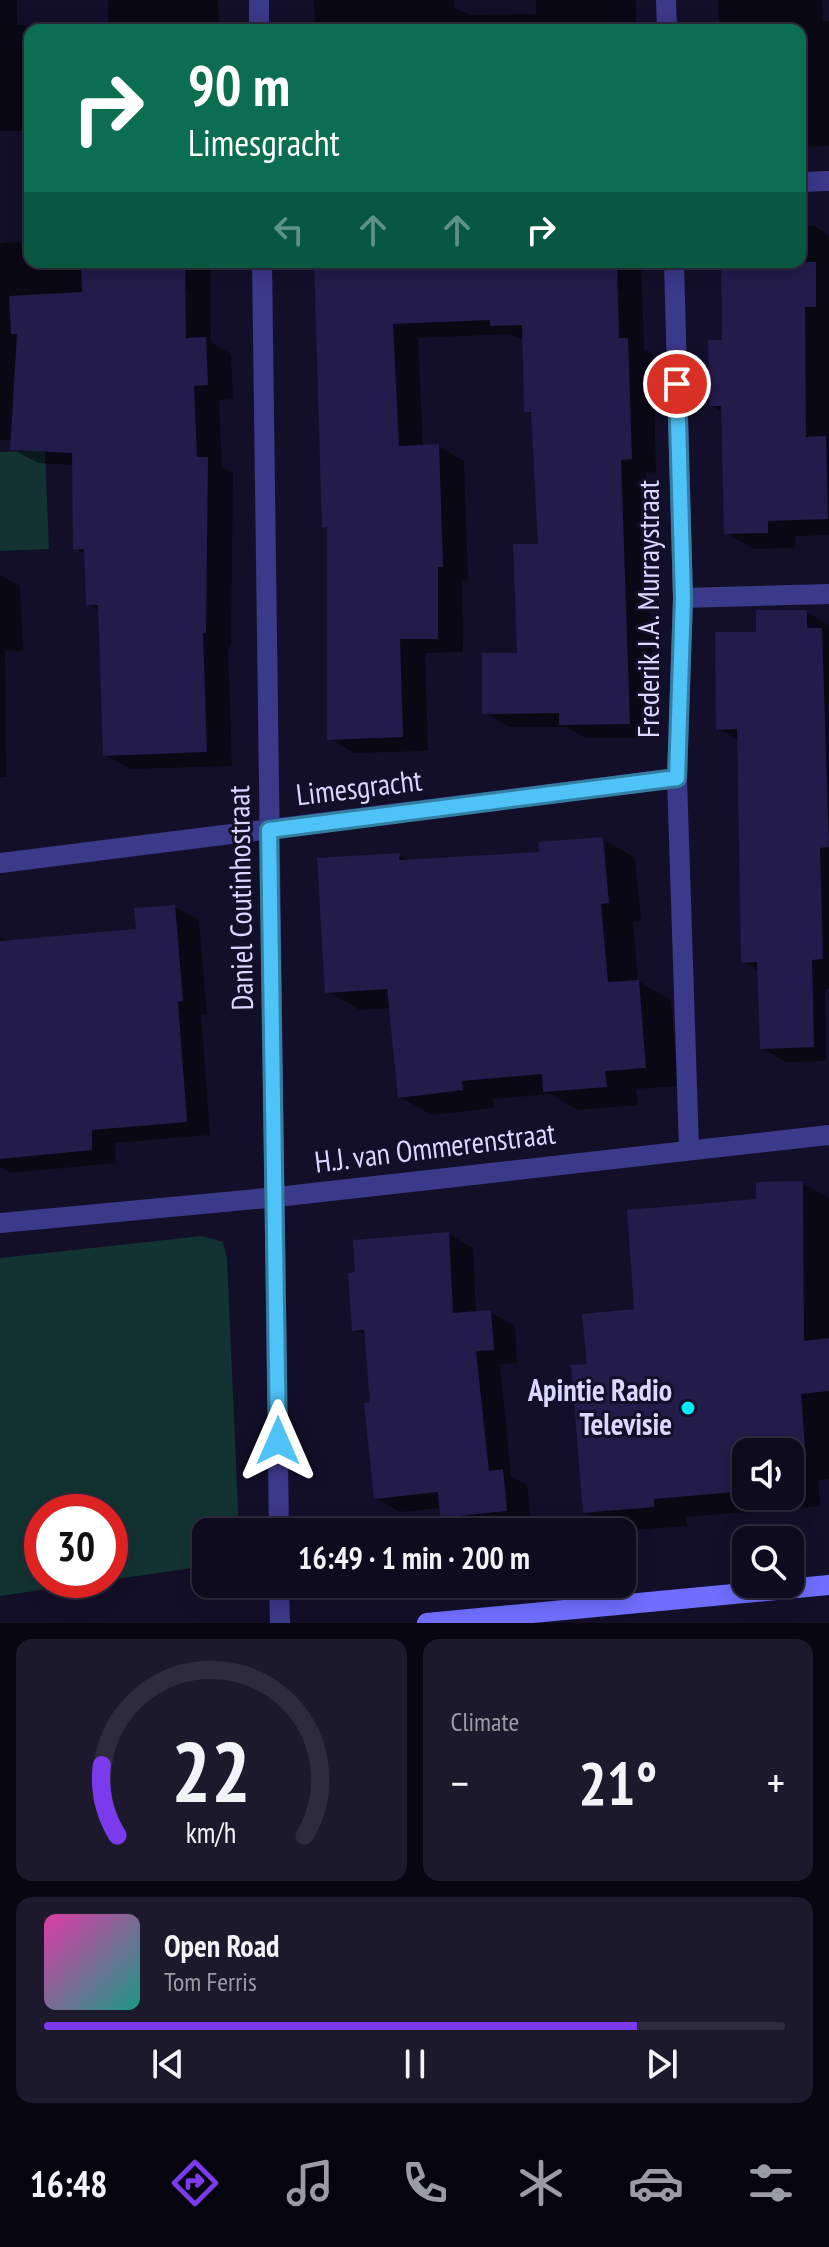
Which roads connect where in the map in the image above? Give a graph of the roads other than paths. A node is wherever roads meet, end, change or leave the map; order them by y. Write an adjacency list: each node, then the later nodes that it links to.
1 (259, 0): 3 (street)
2 (666, 0): 4 (street)
3 (259, 24)
4 (667, 24)
5 (829, 181): 6 (street)
6 (806, 182)
7 (262, 268): 12 (street, Daniel Coutinhostraat)
8 (674, 268): 10 (street, Frederik J.A. Murraystraat)
9 (829, 594): 10 (street)
10 (683, 598): 11 (street, Frederik J.A. Murraystraat)
11 (677, 778): 12 (street, Limesgracht); 15 (street, Frederik J.A. Murraystraat)
12 (269, 830): 13 (street, Limesgracht); 16 (street, Daniel Coutinhostraat)
13 (0, 863)
14 (829, 1135): 15 (street, H.J. van Ommerenstraat)
15 (689, 1149): 16 (street, H.J. van Ommerenstraat)
16 (277, 1197): 17 (street, H.J. van Ommerenstraat); 18 (street, Daniel Coutinhostraat)
17 (0, 1223)
18 (279, 1518)
19 (829, 1585): 22 (main road)
20 (279, 1598): 21 (street)
21 (280, 1623)
22 (427, 1623)

